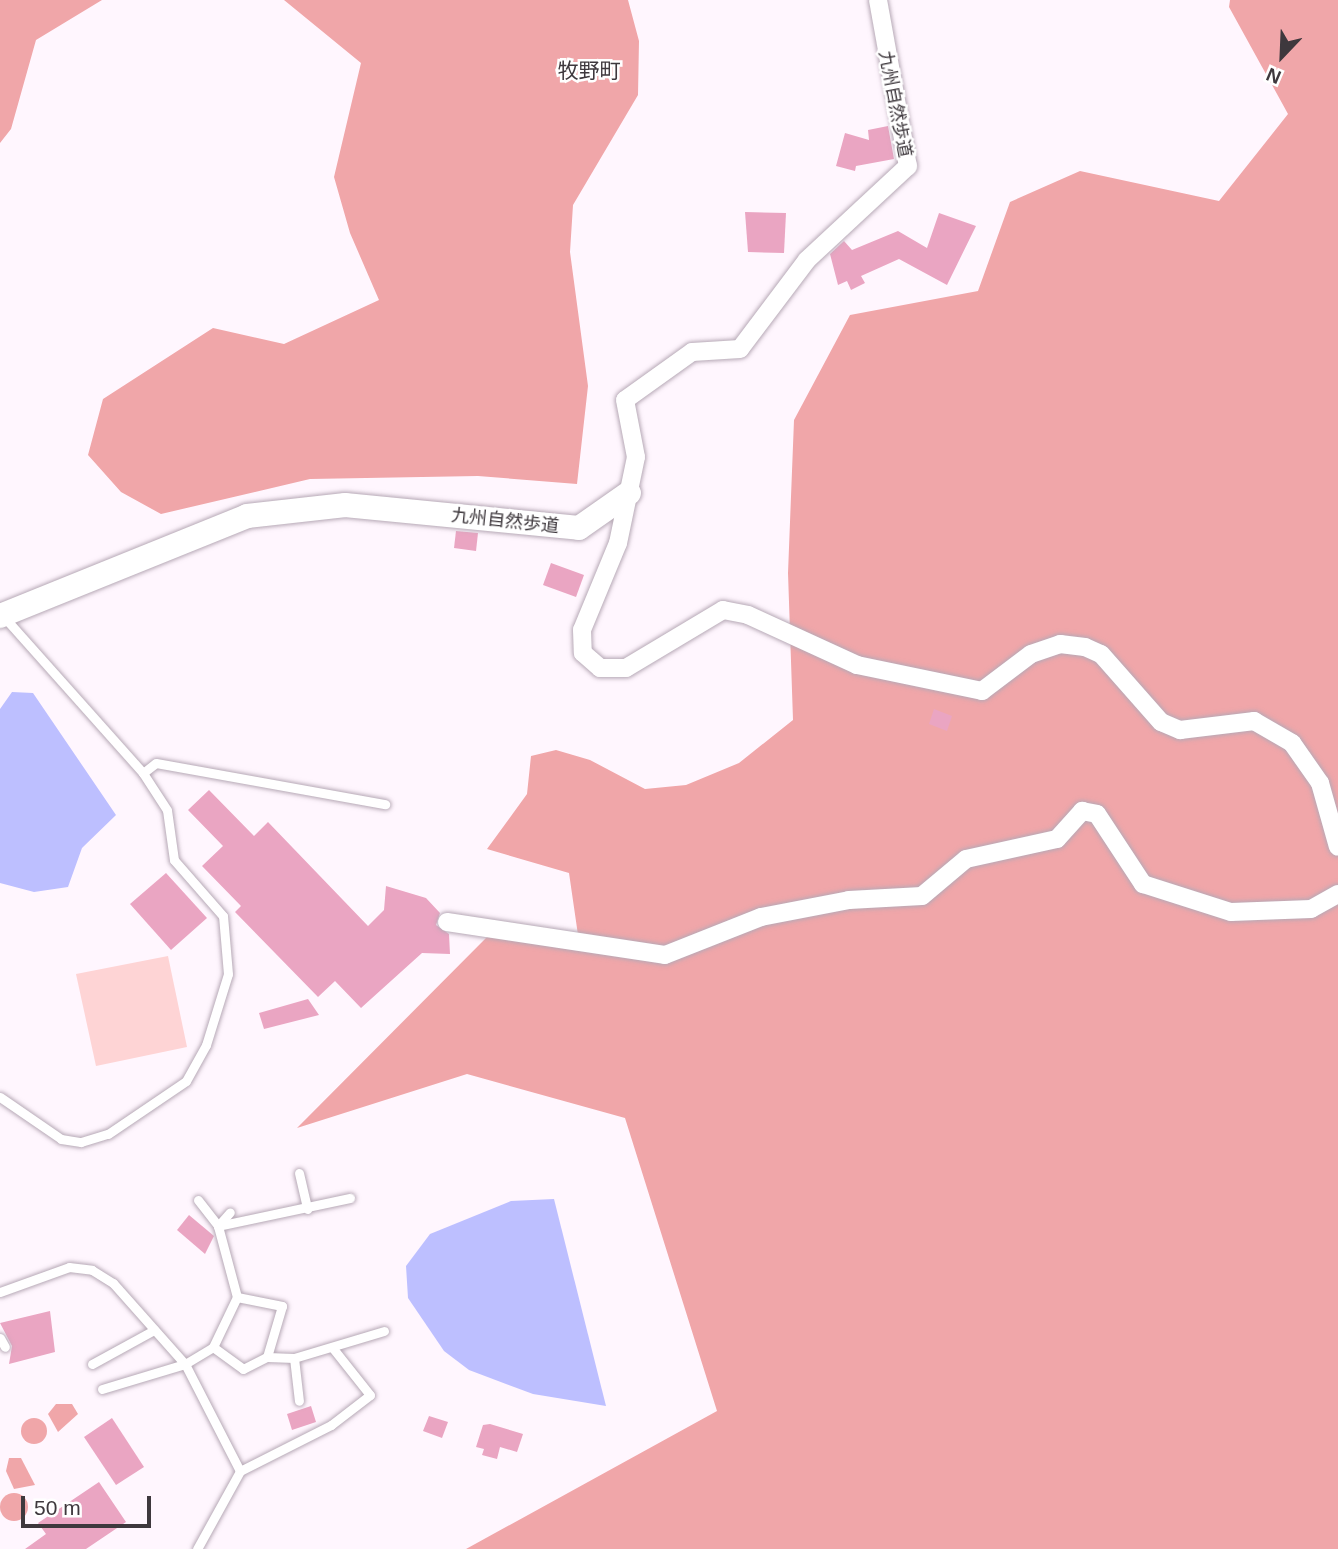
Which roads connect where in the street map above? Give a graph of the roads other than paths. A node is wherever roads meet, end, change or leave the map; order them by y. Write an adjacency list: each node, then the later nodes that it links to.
1 (878, 0): 2 (street, 九州自然歩道)
2 (629, 493): 3 (street, 九州自然歩道); 6 (street)
3 (1, 615): 4 (lane)
4 (142, 773): 5 (lane); 9 (lane)
5 (386, 804)
6 (1338, 846)
7 (1338, 894): 8 (street)
8 (447, 922)
9 (0, 1097)
10 (299, 1172): 13 (lane)
11 (350, 1198): 13 (lane)
12 (198, 1200): 15 (lane)
13 (307, 1209): 15 (lane)
14 (230, 1212): 15 (lane)
15 (218, 1226): 17 (lane)
16 (0, 1292): 18 (lane)
17 (237, 1297): 20 (lane); 22 (lane)
18 (154, 1330): 24 (lane); 25 (lane)
19 (384, 1331): 21 (lane)
20 (213, 1347): 22 (lane); 25 (lane)
21 (332, 1347): 23 (lane); 28 (lane)
22 (267, 1357): 23 (lane)
23 (294, 1358): 27 (lane)
24 (92, 1364)
25 (185, 1364): 26 (lane); 28 (lane)
26 (102, 1389)
27 (299, 1401)
28 (240, 1471): 29 (lane)
29 (197, 1549)

